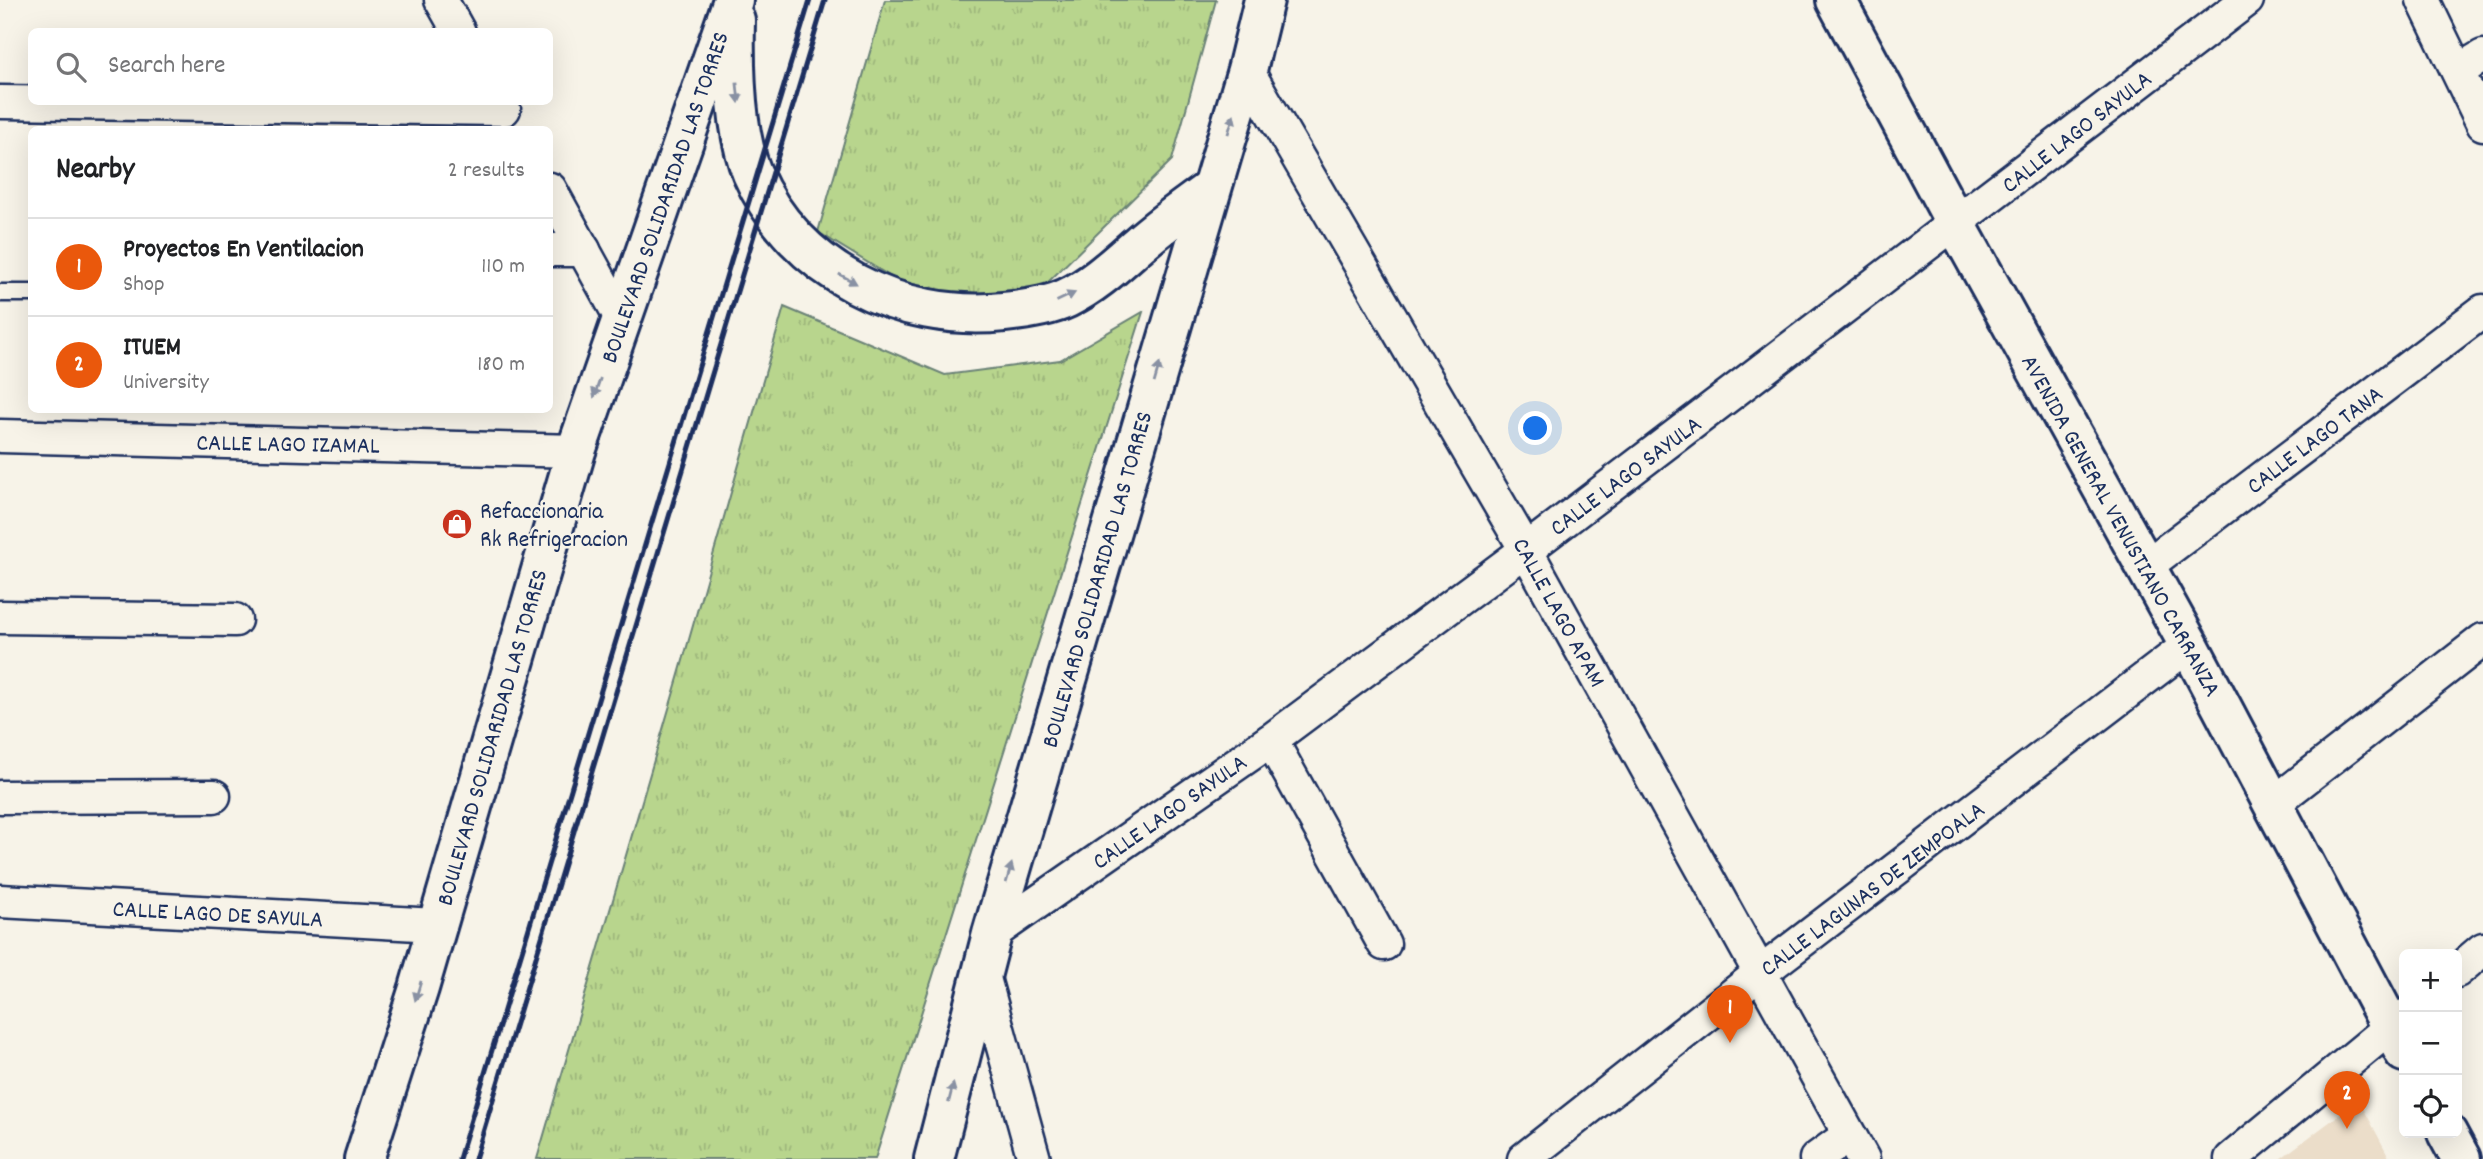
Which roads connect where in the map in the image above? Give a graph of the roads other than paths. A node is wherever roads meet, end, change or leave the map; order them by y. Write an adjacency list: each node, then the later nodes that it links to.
1 (441, 0): 7 (street)
2 (734, 0): 15 (main road, one-way to 15); 23 (main road, BOULEVARD SOLIDARIDAD LAS TORRES)
3 (1836, 0): 17 (main road, AVENIDA GENERAL VENUSTIANO CARRANZA)
4 (2247, 0): 17 (street, CALLE LAGO SAYULA)
5 (2423, 0): 8 (street)
6 (1268, 2): 9 (main road, BOULEVARD SOLIDARIDAD LAS TORRES)
7 (457, 28)
8 (2470, 64): 14 (street)
9 (1247, 70): 15 (main road, BOULEVARD SOLIDARIDAD LAS TORRES, one-way to 9); 26 (street, CALLE LAGO APAM)
10 (0, 102): 11 (street)
11 (28, 103)
12 (138, 105): 13 (street)
13 (506, 113)
14 (2483, 124)
15 (1211, 189): 38 (main road, BOULEVARD SOLIDARIDAD LAS TORRES, one-way to 15)
16 (553, 194): 19 (street)
17 (1956, 224): 26 (street, CALLE LAGO SAYULA); 27 (main road, AVENIDA GENERAL VENUSTIANO CARRANZA)
18 (553, 250): 19 (street)
19 (584, 250): 23 (street)
20 (0, 292): 21 (lane)
21 (28, 293)
22 (2483, 311): 27 (street, CALLE LAGO TANA)
23 (621, 318): 25 (main road, BOULEVARD SOLIDARIDAD LAS TORRES, one-way to 25)
24 (0, 436): 25 (street, CALLE LAGO IZAMAL)
25 (576, 451): 37 (main road, BOULEVARD SOLIDARIDAD LAS TORRES)
26 (1526, 550): 32 (street, CALLE LAGO SAYULA); 43 (street, CALLE LAGO APAM)
27 (2145, 566): 31 (main road, AVENIDA GENERAL VENUSTIANO CARRANZA)
28 (0, 617): 29 (street)
29 (235, 620)
30 (2483, 640): 35 (street)
31 (2189, 645): 35 (main road, AVENIDA GENERAL VENUSTIANO CARRANZA); 43 (street, CALLE LAGUNAS DE ZEMPOALA)
32 (1271, 740): 38 (street, CALLE LAGO SAYULA); 39 (street)
33 (214, 796): 34 (street)
34 (0, 797)
35 (2274, 803): 44 (main road, AVENIDA GENERAL VENUSTIANO CARRANZA)
36 (0, 901): 37 (street, CALLE LAGO DE SAYULA)
37 (436, 925): 48 (main road, BOULEVARD SOLIDARIDAD LAS TORRES, one-way to 48)
38 (992, 934): 42 (main road, BOULEVARD SOLIDARIDAD LAS TORRES)
39 (1384, 944)
40 (2483, 949): 41 (street)
41 (2462, 967)
42 (982, 971): 49 (main road, BOULEVARD SOLIDARIDAD LAS TORRES, one-way to 42); 50 (street)
43 (1759, 974): 47 (street, CALLE LAGO APAM); 51 (street, CALLE LAGUNAS DE ZEMPOALA)
44 (2399, 1030)
45 (2399, 1033): 53 (street)
46 (2450, 1138): 54 (main road)
47 (1856, 1147): 52 (street)
48 (364, 1159)
49 (934, 1159)
50 (1034, 1159)
51 (1524, 1159)
52 (1816, 1159)
53 (2231, 1159)
54 (2461, 1159)

